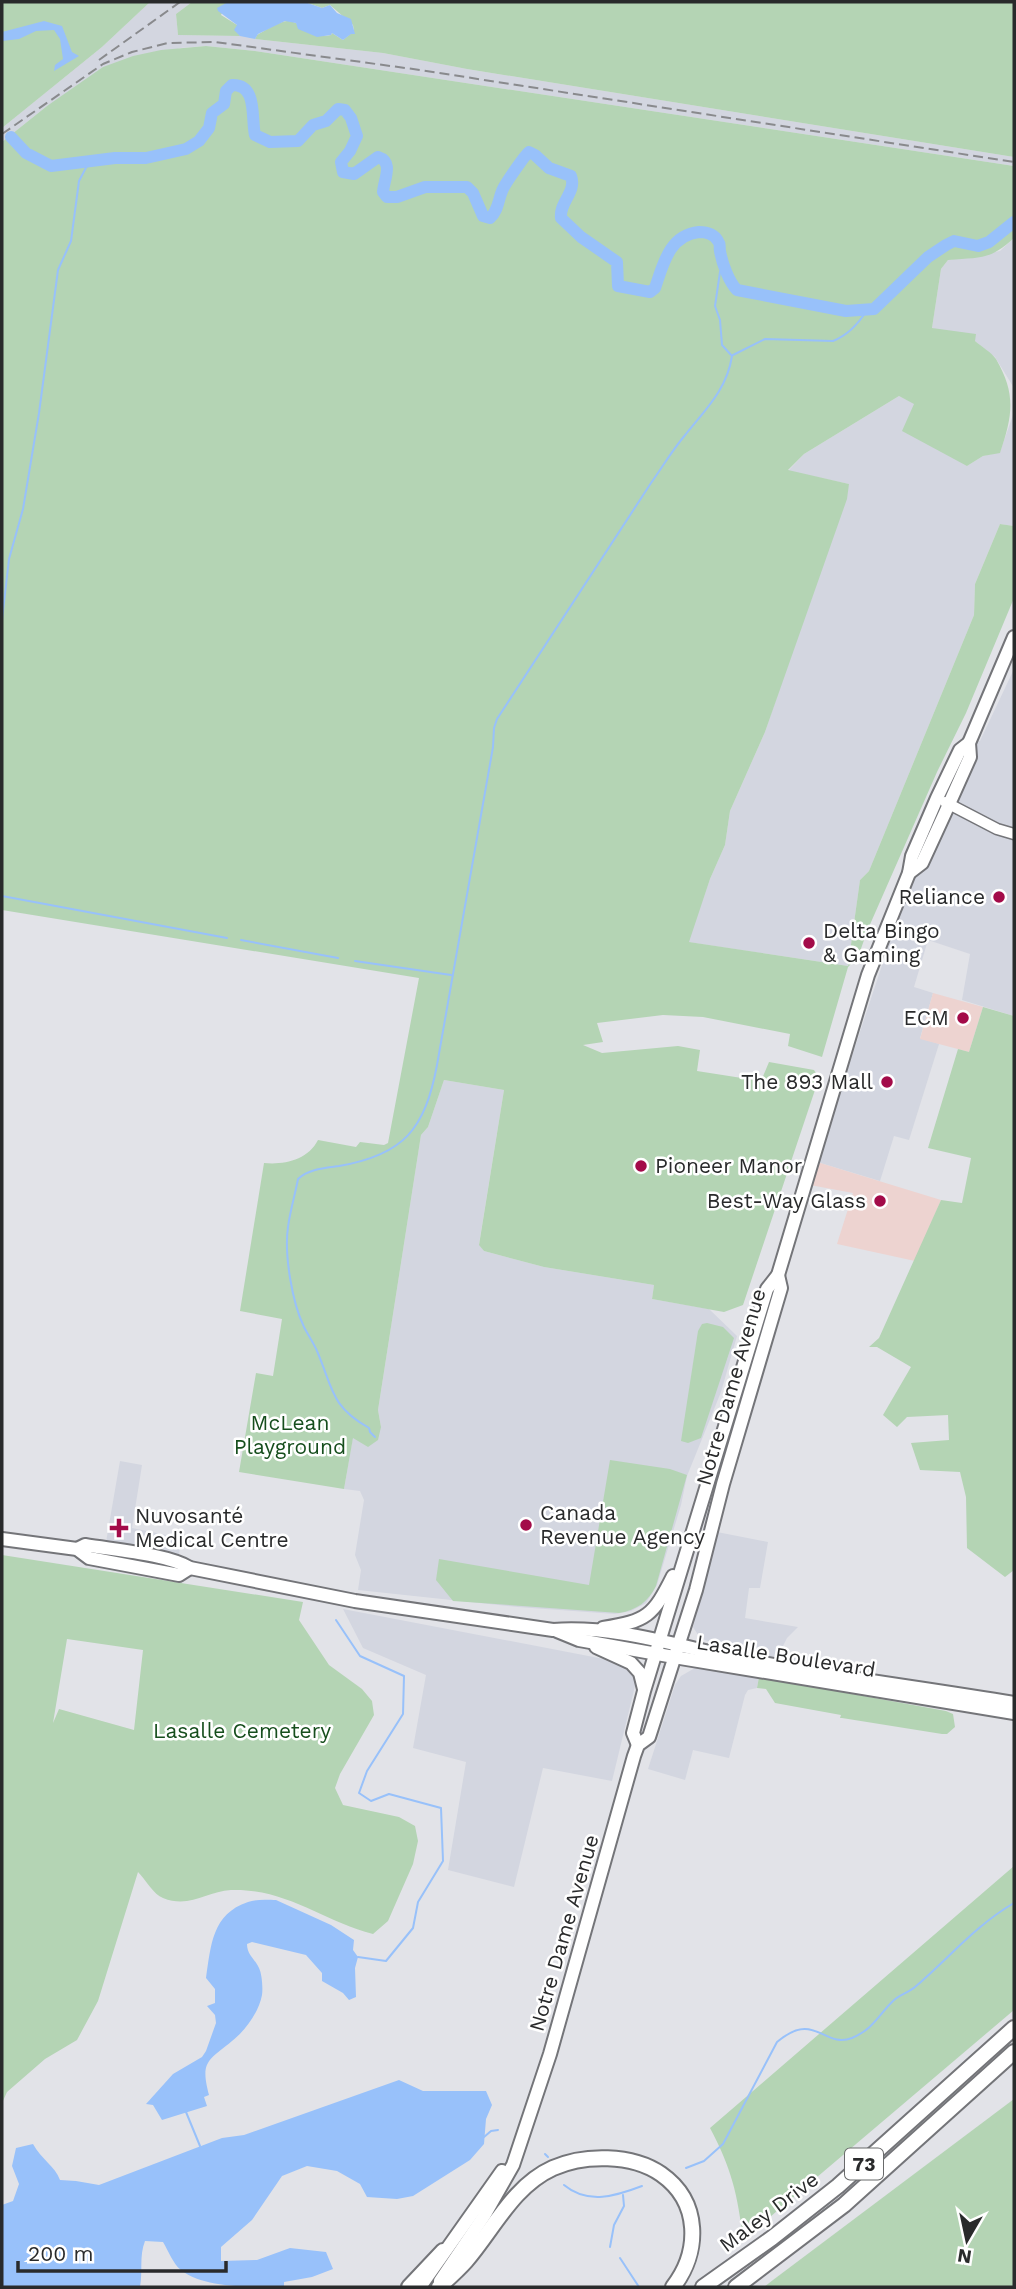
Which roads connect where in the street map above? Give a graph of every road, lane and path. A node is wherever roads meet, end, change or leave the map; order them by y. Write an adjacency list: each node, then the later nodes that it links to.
1 (1014, 637): 2 (main road, Notre Dame Avenue)
2 (943, 801): 3 (street); 4 (main road, Notre Dame Avenue)
3 (1014, 834)
4 (778, 1275): 6 (main road, Notre Dame Avenue); 9 (main road, Notre Dame Avenue)
5 (2, 1539): 7 (main road, Lasalle Boulevard)
6 (686, 1551): 7 (main road); 8 (main road, Notre Dame Avenue)
7 (589, 1635): 8 (main road, Lasalle Boulevard); 10 (main road)
8 (658, 1648): 9 (main road, Lasalle Boulevard); 10 (main road, Notre Dame Avenue)
9 (676, 1651): 11 (main road, Lasalle Boulevard); 12 (main road, Lasalle Boulevard); 13 (main road, Notre Dame Avenue)
10 (644, 1690): 13 (main road, Notre Dame Avenue)
11 (1014, 1703)
12 (1014, 1713)
13 (638, 1745): 16 (main road, Notre Dame Avenue)
14 (1014, 2028): 22 (highway, Maley Drive / 73)
15 (1014, 2052): 23 (highway, Maley Drive / 73)
16 (526, 2132): 17 (main road, Notre Dame Avenue); 20 (main road, Notre Dame Avenue)
17 (443, 2251): 18 (highway); 19 (main road, Notre Dame Avenue)
18 (409, 2287)
19 (420, 2287)
20 (437, 2287): 21 (highway)
21 (673, 2287)
22 (703, 2287)
23 (736, 2287)

